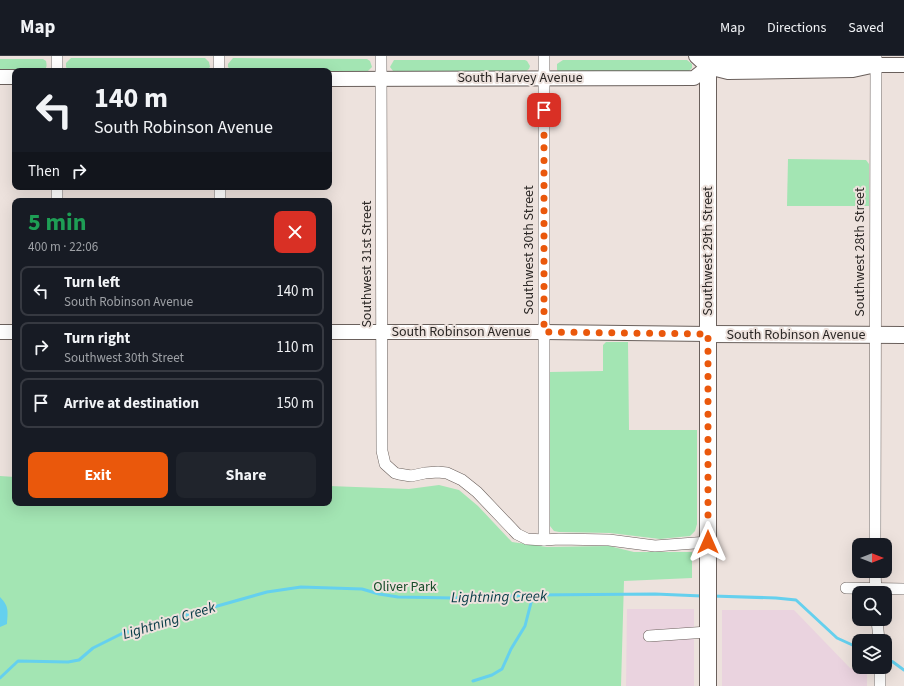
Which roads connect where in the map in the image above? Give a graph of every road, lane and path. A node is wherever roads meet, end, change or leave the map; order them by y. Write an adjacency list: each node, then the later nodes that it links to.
1 (56, 56): 9 (street)
2 (219, 56): 10 (street)
3 (381, 56): 15 (street, Southwest 31st Street)
4 (544, 56): 13 (street, Southwest 30th Street)
5 (696, 56): 7 (street)
6 (876, 60): 7 (street, South Harvey Avenue); 8 (street, South Harvey Avenue); 22 (street, Southwest 28th Street)
7 (708, 62): 13 (street, South Harvey Avenue); 21 (main road, Southwest 29th Street)
8 (904, 65)
9 (56, 68)
10 (219, 68)
11 (0, 77): 12 (street)
12 (12, 77)
13 (544, 78): 15 (street, South Harvey Avenue); 20 (street, Southwest 30th Street)
14 (332, 79): 15 (street, South Harvey Avenue)
15 (380, 79): 19 (street, Southwest 31st Street)
16 (0, 332): 17 (street)
17 (12, 332)
18 (332, 332): 19 (street, South Robinson Avenue)
19 (382, 332): 20 (street, South Robinson Avenue); 25 (street, Southwest 31st Street)
20 (544, 332): 21 (street, South Robinson Avenue); 25 (street, Southwest 30th Street)
21 (708, 334): 22 (main road, South Robinson Avenue); 26 (main road, Southwest 29th Street)
22 (875, 336): 23 (main road, South Robinson Avenue); 24 (street, Southwest 28th Street)
23 (904, 336)
24 (875, 538)
25 (544, 540): 26 (street)
26 (708, 542): 31 (main road, Southwest 29th Street)
27 (846, 588): 28 (street)
28 (852, 589)
29 (904, 589): 30 (street)
30 (892, 590)
31 (708, 625): 32 (street); 34 (main road, Southwest 29th Street)
32 (650, 636)
33 (880, 674): 35 (street)
34 (708, 686)
35 (880, 686)

